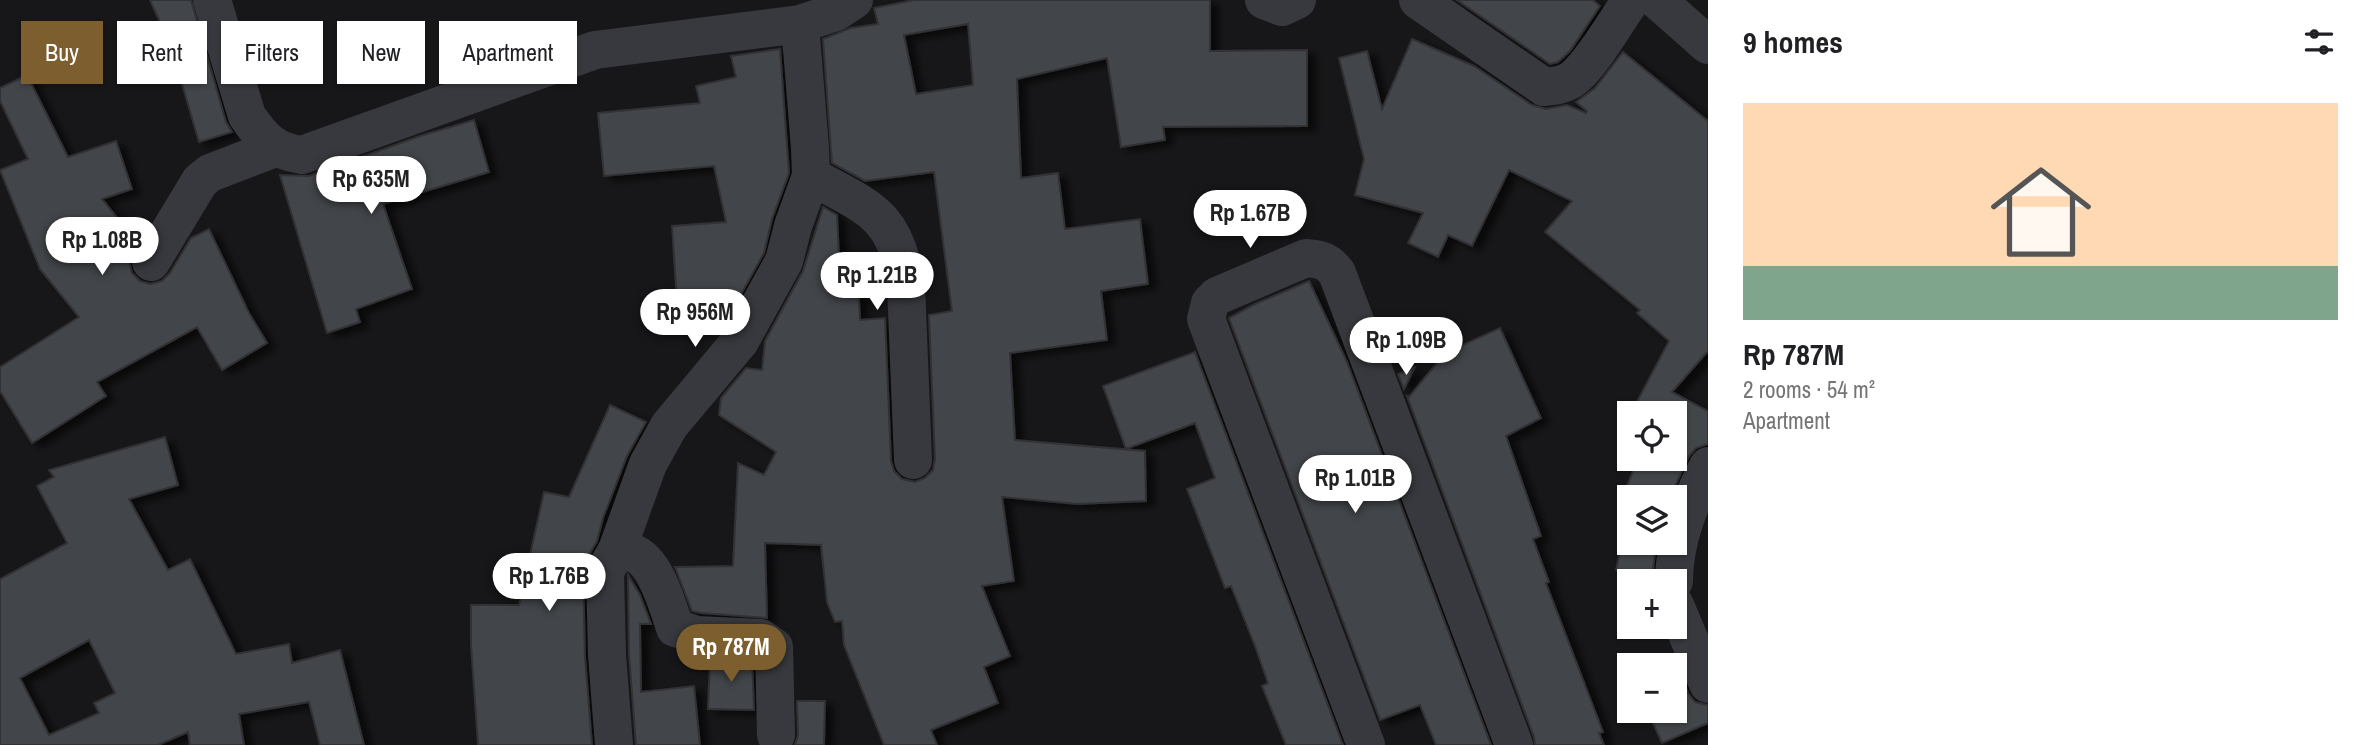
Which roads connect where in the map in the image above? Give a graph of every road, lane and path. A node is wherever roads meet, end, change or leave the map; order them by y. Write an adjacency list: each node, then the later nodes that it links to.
1 (212, 0): 10 (street)
2 (854, 0): 8 (street)
3 (1265, 0): 4 (street)
4 (1297, 0)
5 (1418, 0): 6 (street)
6 (1631, 0)
7 (1657, 0): 9 (street)
8 (800, 24): 10 (street); 11 (street)
9 (1708, 45)
10 (275, 148): 12 (street)
11 (811, 176): 13 (street); 15 (street)
12 (151, 262)
13 (913, 460)
14 (1708, 466): 16 (street)
15 (617, 550): 19 (street); 20 (street)
16 (1674, 569)
17 (1687, 634): 18 (street)
18 (1708, 684)
19 (776, 735)
20 (614, 745)
21 (1366, 745): 22 (street)
22 (1514, 745)

